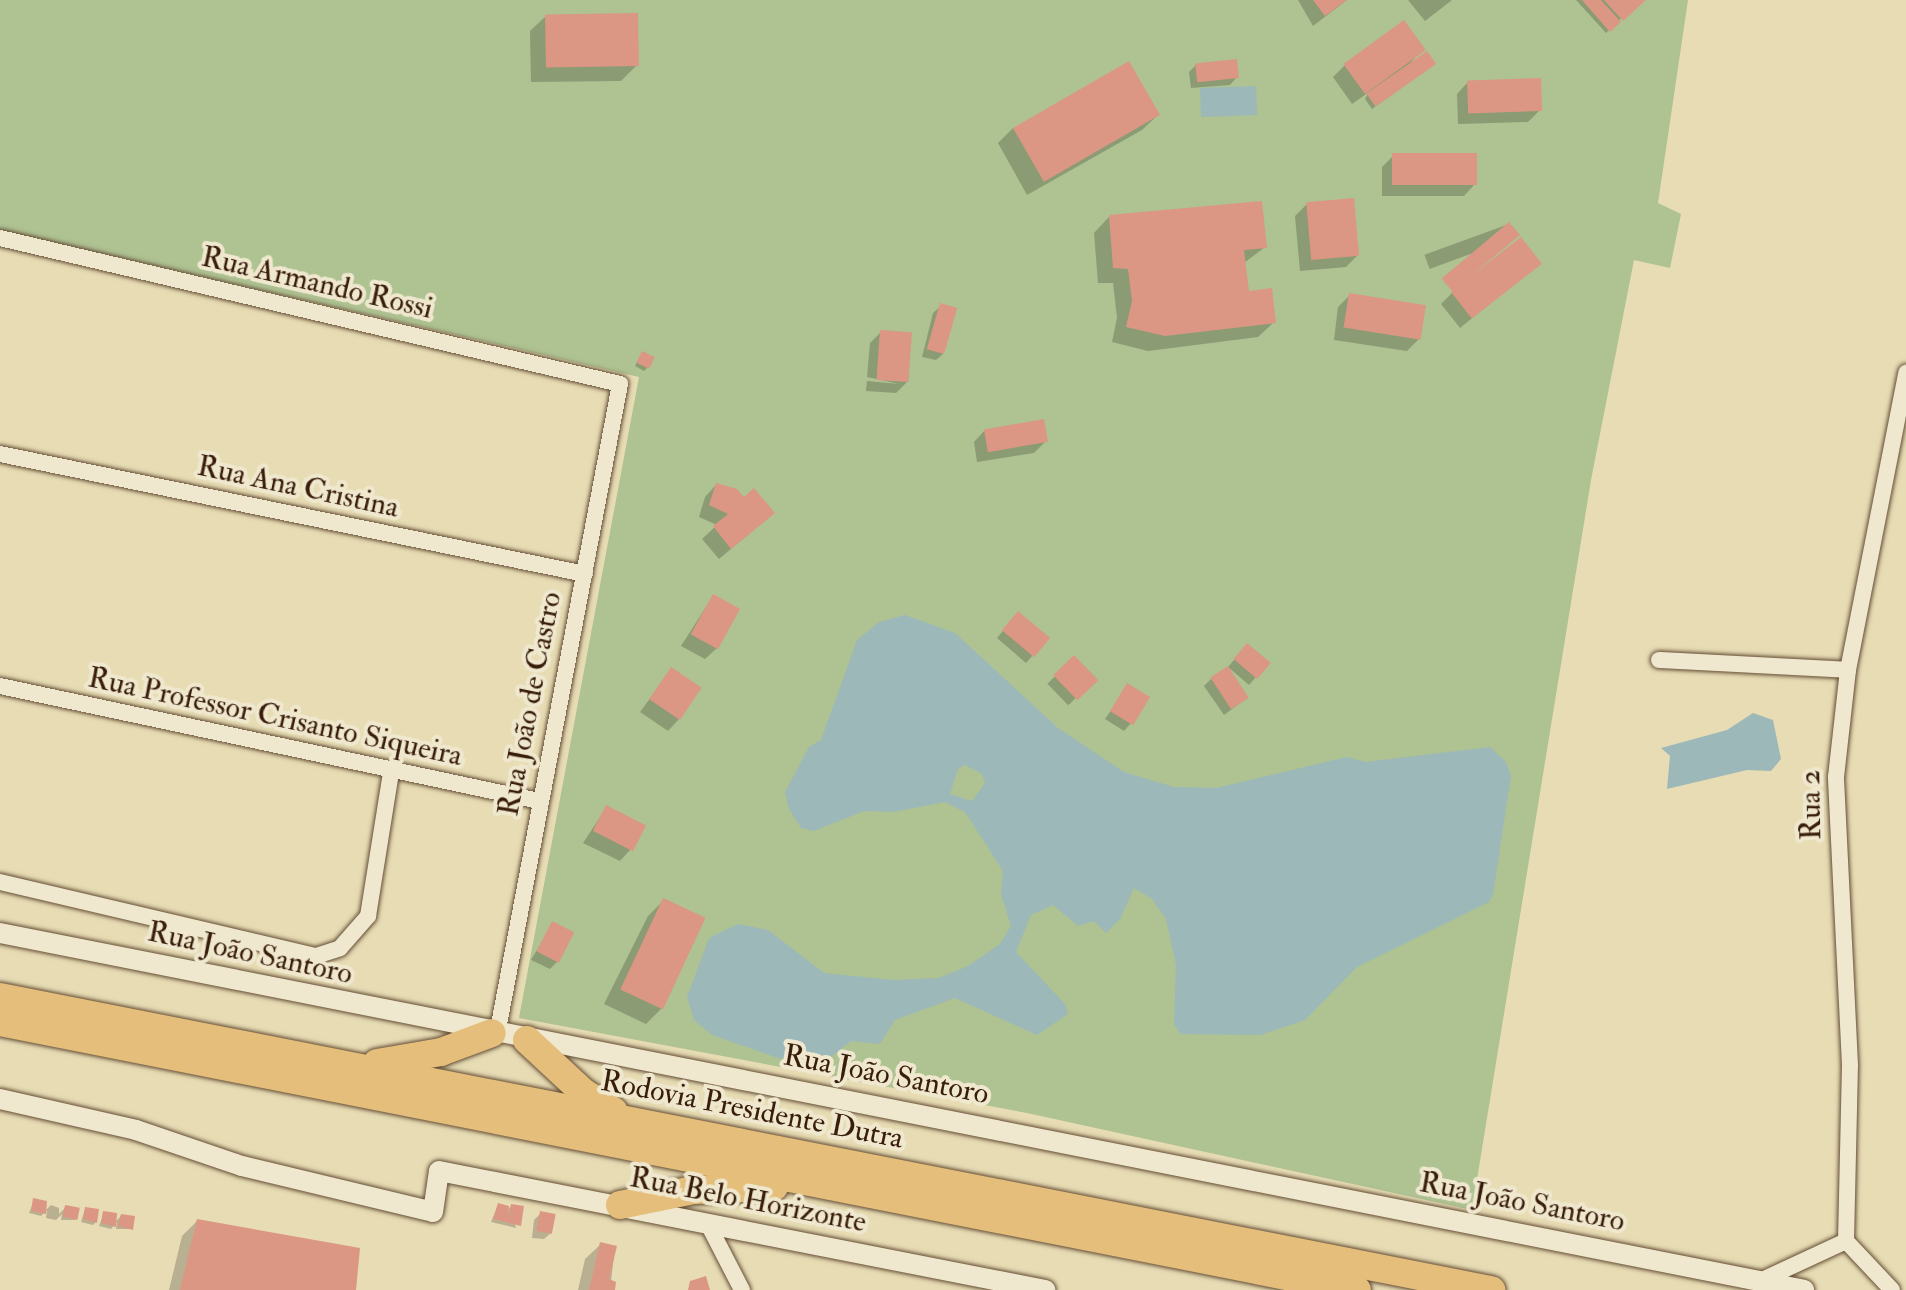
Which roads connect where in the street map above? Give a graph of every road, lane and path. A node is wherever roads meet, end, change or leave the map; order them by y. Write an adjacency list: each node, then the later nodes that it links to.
1 (0, 238): 3 (street, Rua Armando Rossi)
2 (1906, 373): 7 (street, Rua 2)
3 (620, 384): 5 (street, Rua João de Castro)
4 (0, 454): 5 (street, Rua Ana Cristina)
5 (585, 574): 10 (street, Rua João de Castro)
6 (1659, 660): 7 (street)
7 (1848, 670): 23 (street, Rua 2)
8 (0, 686): 9 (street, Rua Professor Crisanto Siqueira)
9 (391, 772): 10 (street, Rua Professor Crisanto Siqueira); 11 (street)
10 (539, 801): 15 (street, Rua João de Castro)
11 (0, 882)
12 (0, 933): 15 (street, Rua João Santoro)
13 (0, 997): 17 (highway, Rodovia Presidente Dutra)
14 (0, 1022): 20 (highway, Rodovia Presidente Dutra)
15 (495, 1034): 16 (street, Rua João Santoro); 17 (highway)
16 (527, 1040): 19 (highway); 24 (street, Rua João Santoro)
17 (346, 1065): 19 (highway, Rodovia Presidente Dutra)
18 (0, 1099): 21 (street, Rua Belo Horizonte)
19 (632, 1122): 28 (highway, Rodovia Presidente Dutra)
20 (813, 1185): 21 (highway); 27 (highway, Rodovia Presidente Dutra)
21 (620, 1205): 22 (street, Rua Belo Horizonte)
22 (709, 1226): 25 (street); 26 (street, Rua Belo Horizonte)
23 (1846, 1241): 24 (street); 30 (street)
24 (1760, 1281): 29 (street, Rua João Santoro)
25 (742, 1290)
26 (1045, 1290)
27 (1357, 1290)
28 (1491, 1290)
29 (1804, 1290)
30 (1892, 1290)

